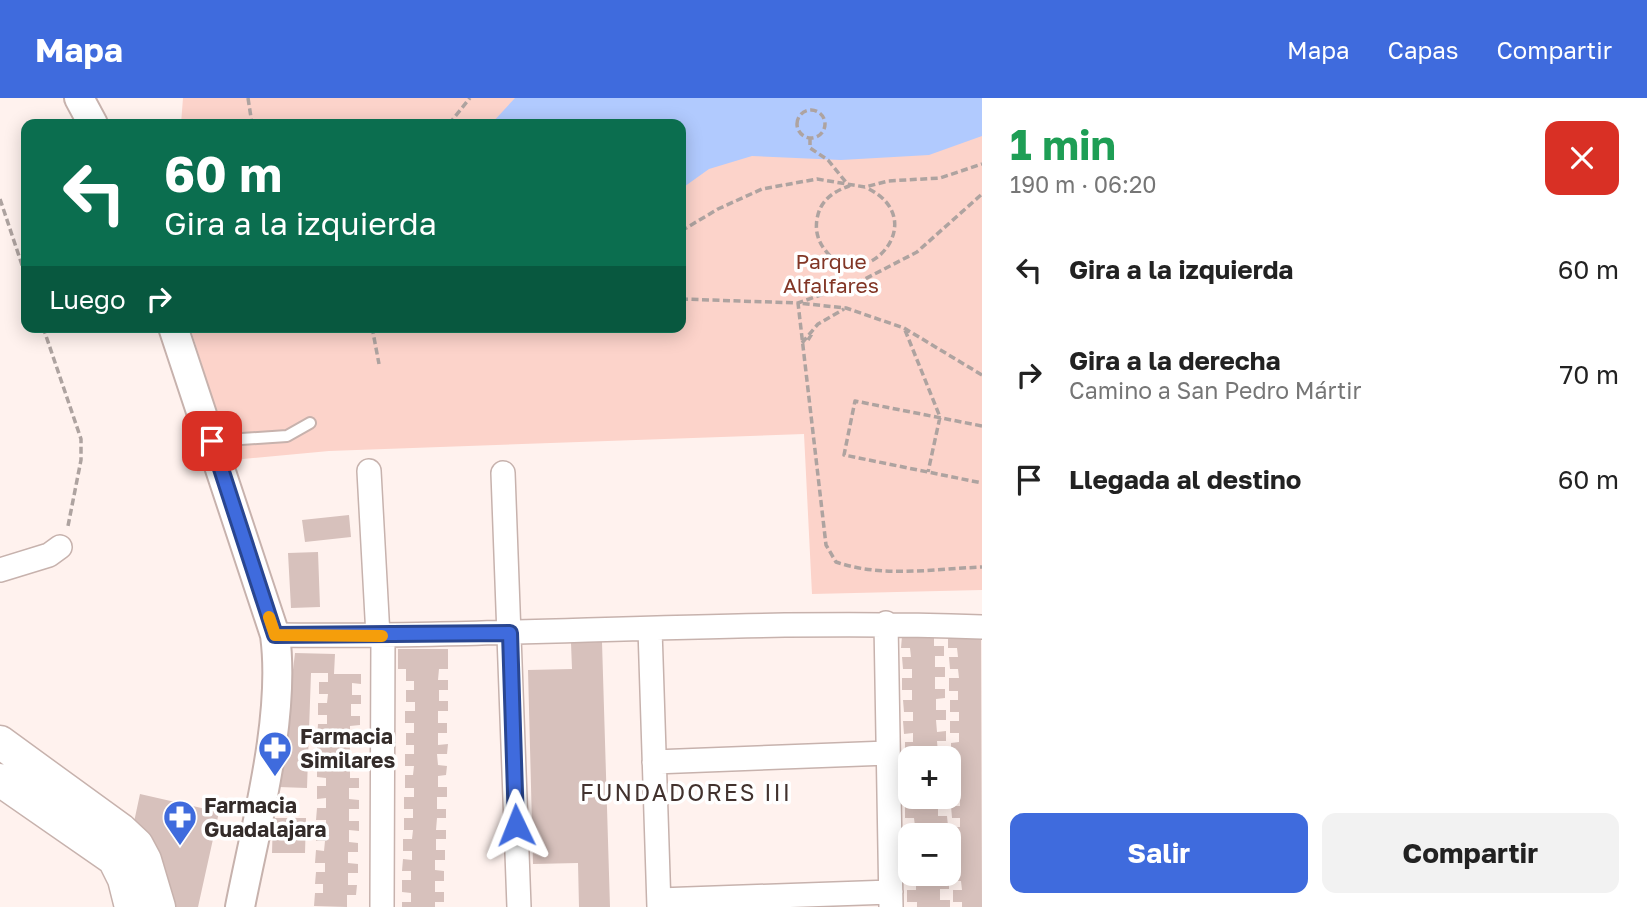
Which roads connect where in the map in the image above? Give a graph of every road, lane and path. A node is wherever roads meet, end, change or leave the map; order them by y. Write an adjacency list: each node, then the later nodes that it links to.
1 (79, 98): 4 (street)
2 (248, 98): 5 (path)
3 (470, 98): 6 (path)
4 (90, 119)
5 (251, 119)
6 (453, 119)
7 (810, 138): 7 (path); 9 (path)
8 (982, 164): 10 (path)
9 (849, 186): 10 (path); 10 (path); 13 (path)
10 (865, 187)
11 (982, 194): 16 (path)
12 (0, 199): 14 (path)
13 (686, 228)
14 (21, 262)
15 (686, 299): 16 (path)
16 (798, 303): 17 (path); 24 (path)
17 (846, 308): 18 (path); 19 (path)
18 (818, 324): 23 (path); 24 (path)
19 (904, 328): 26 (path); 27 (path)
20 (45, 333): 35 (path)
21 (179, 333): 30 (street)
22 (373, 333): 25 (path)
23 (808, 340)
24 (802, 343): 36 (path)
25 (379, 364)
26 (982, 375)
27 (940, 417): 29 (path); 32 (path); 32 (path)
28 (310, 423): 30 (lane)
29 (982, 426)
30 (212, 441): 42 (street)
31 (369, 471): 43 (street)
32 (928, 472): 34 (path)
33 (503, 473): 41 (street)
34 (982, 483)
35 (60, 547): 37 (street)
36 (982, 567)
37 (0, 570)
38 (886, 623): 39 (street); 40 (street); 45 (street)
39 (982, 627)
40 (650, 629): 41 (street); 46 (street)
41 (510, 633): 43 (street); 54 (street)
42 (275, 635): 43 (street); 52 (street)
43 (380, 636): 53 (street)
44 (0, 742): 51 (main road)
45 (888, 753): 46 (street); 48 (street)
46 (654, 762): 49 (street)
47 (0, 780): 50 (main road)
48 (891, 900): 49 (street)
49 (659, 903)
50 (131, 907)
51 (159, 907)
52 (240, 907)
53 (382, 907)
54 (519, 907)

